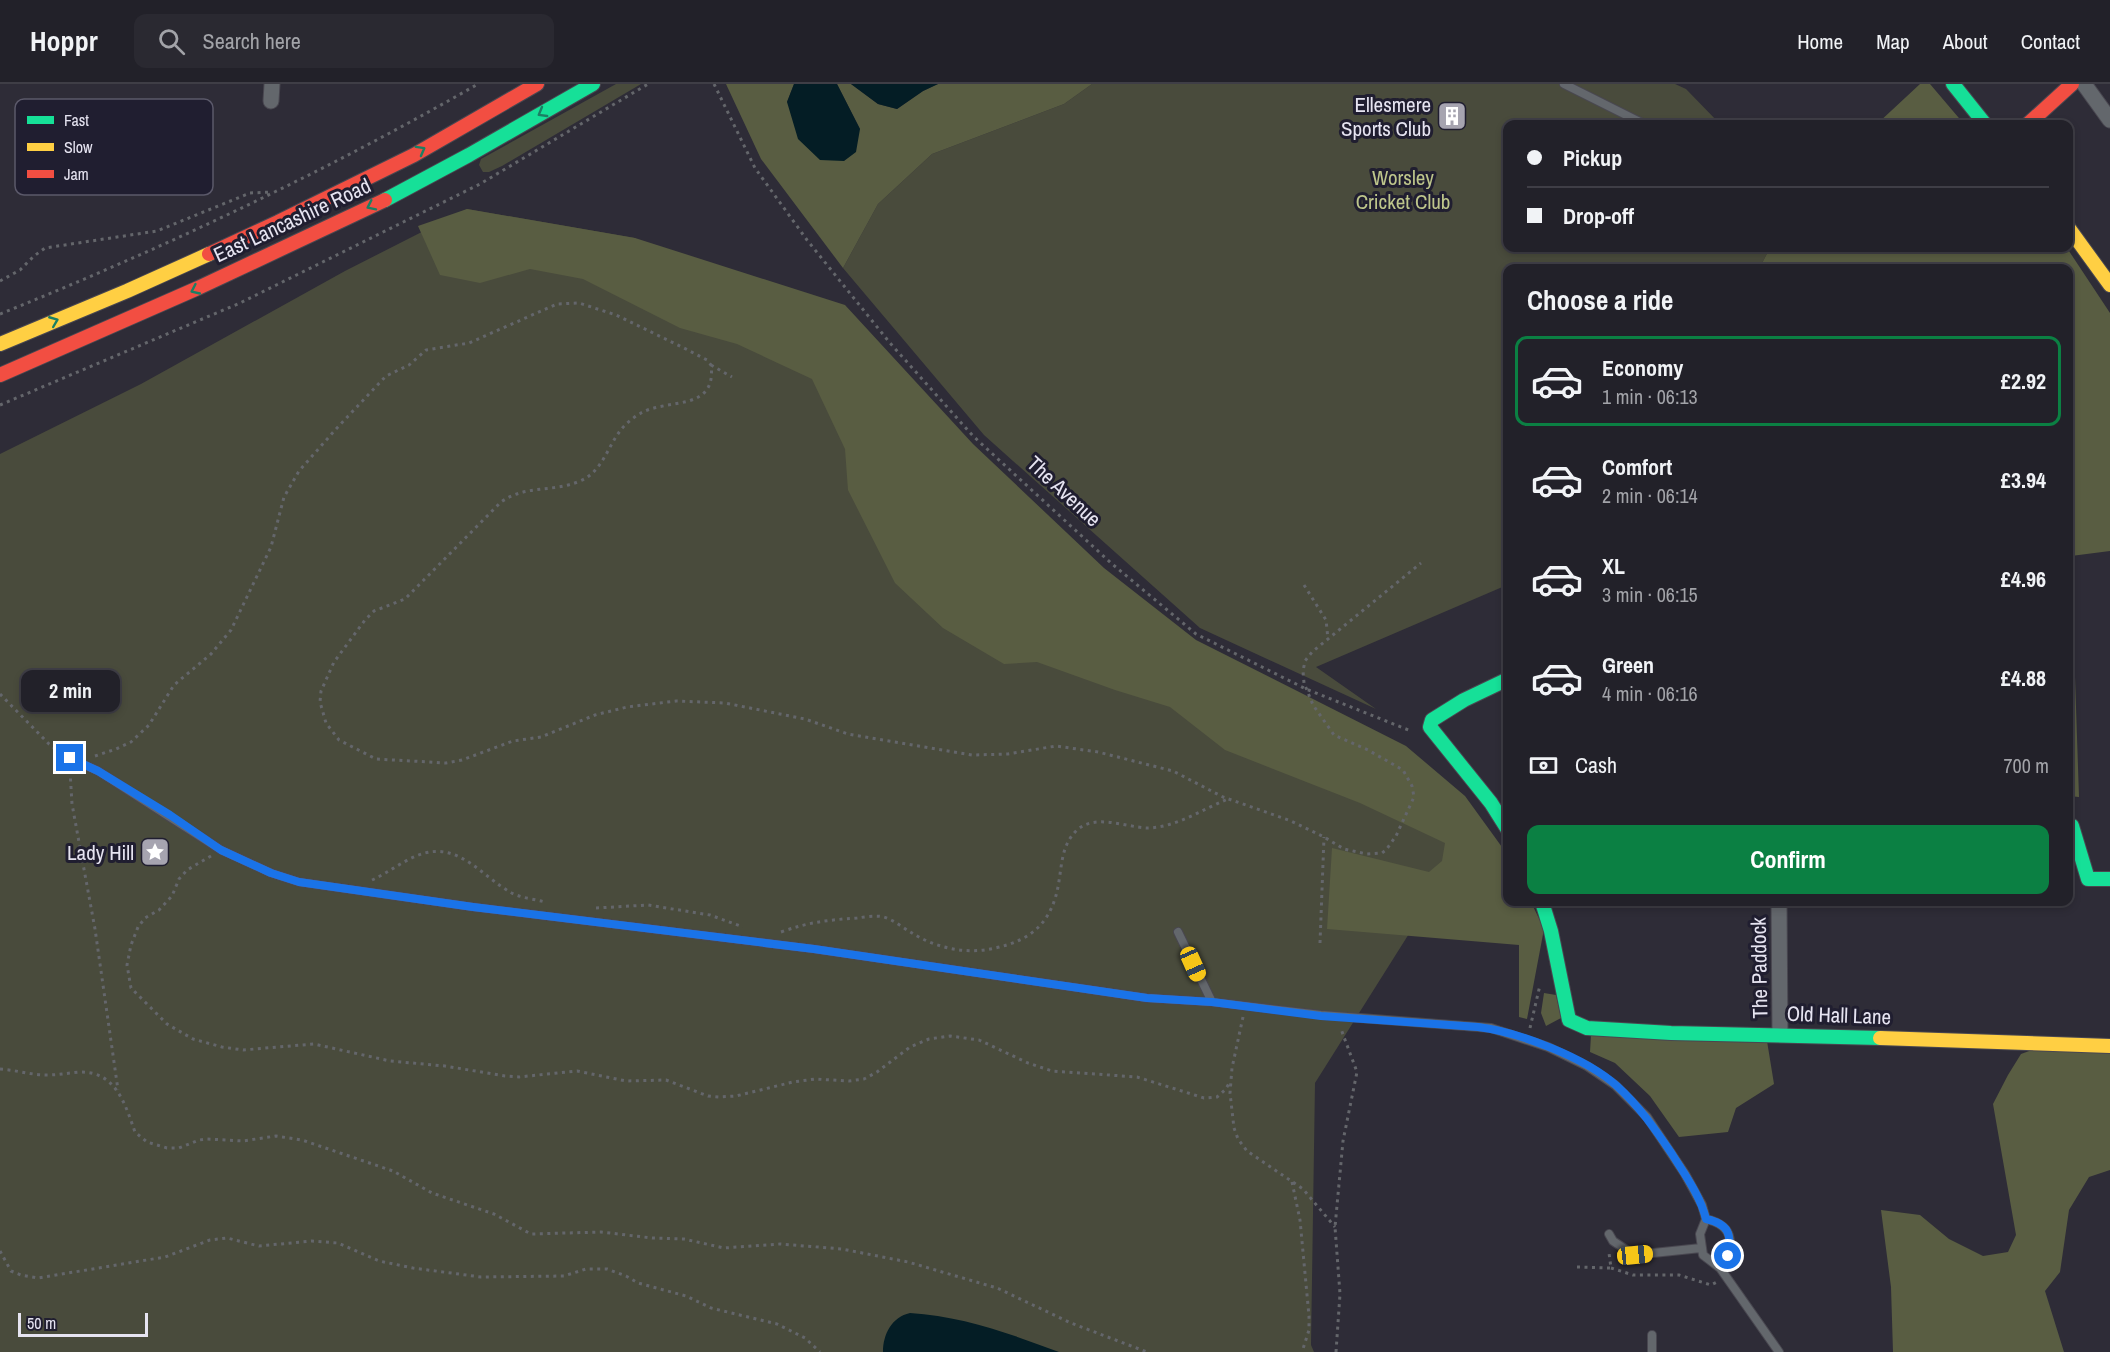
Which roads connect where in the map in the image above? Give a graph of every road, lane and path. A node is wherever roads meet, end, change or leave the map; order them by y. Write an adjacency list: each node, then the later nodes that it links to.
1 (272, 84): 10 (street)
2 (478, 84): 15 (path)
3 (537, 84): 20 (main road, East Lancashire Road, one-way to 3)
4 (593, 84): 22 (main road, East Lancashire Road, one-way to 22)
5 (714, 84): 28 (path, The Avenue)
6 (1564, 84): 11 (lane)
7 (1953, 84): 12 (main road)
8 (2072, 84): 13 (main road)
9 (2084, 84): 14 (street)
10 (271, 101)
11 (1636, 120)
12 (1982, 120)
13 (2032, 120)
14 (2110, 120)
15 (274, 192): 17 (path); 19 (path)
16 (2073, 234): 18 (main road)
17 (0, 281)
18 (2110, 285)
19 (0, 314)
20 (0, 344)
21 (711, 365): 23 (path); 31 (path); 32 (path)
22 (0, 375)
23 (732, 377)
24 (1421, 563): 26 (path)
25 (1304, 585): 26 (path)
26 (1328, 639): 28 (path)
27 (1503, 682): 33 (main road)
28 (1306, 689): 30 (path, The Avenue); 35 (path)
29 (0, 694): 31 (path)
30 (1416, 735)
31 (70, 758): 36 (lane); 54 (path)
32 (1228, 799): 35 (path); 45 (path)
33 (1503, 822)
34 (2073, 829): 37 (main road)
35 (1324, 837): 46 (path)
36 (221, 850): 47 (lane); 53 (path)
37 (2110, 879)
38 (367, 882): 39 (path)
39 (547, 902)
40 (1544, 906): 50 (main road, Old Hall Lane)
41 (1779, 906): 50 (street, The Paddock)
42 (593, 908): 43 (path)
43 (746, 928)
44 (1178, 932): 47 (lane)
45 (777, 934)
46 (1320, 943)
47 (1212, 1002): 48 (lane)
48 (1245, 1007): 49 (lane); 53 (path)
49 (1337, 1017): 56 (lane); 57 (path)
50 (1780, 1034): 51 (main road, Old Hall Lane)
51 (2110, 1046)
52 (0, 1068): 54 (path)
53 (1230, 1082): 55 (path)
54 (118, 1092): 67 (path)
55 (1292, 1182): 57 (path); 68 (path)
56 (1706, 1219): 59 (lane); 63 (lane)
57 (1335, 1227): 69 (path)
58 (1611, 1238): 59 (lane); 62 (path)
59 (1701, 1248): 63 (lane)
60 (0, 1251): 66 (path)
61 (1577, 1267): 62 (path)
62 (1611, 1268): 64 (path)
63 (1720, 1268): 64 (lane)
64 (1725, 1277): 71 (lane)
65 (1652, 1335): 70 (lane)
66 (820, 1352)
67 (1147, 1352)
68 (1302, 1352)
69 (1336, 1352)
70 (1652, 1352)
71 (1779, 1352)

